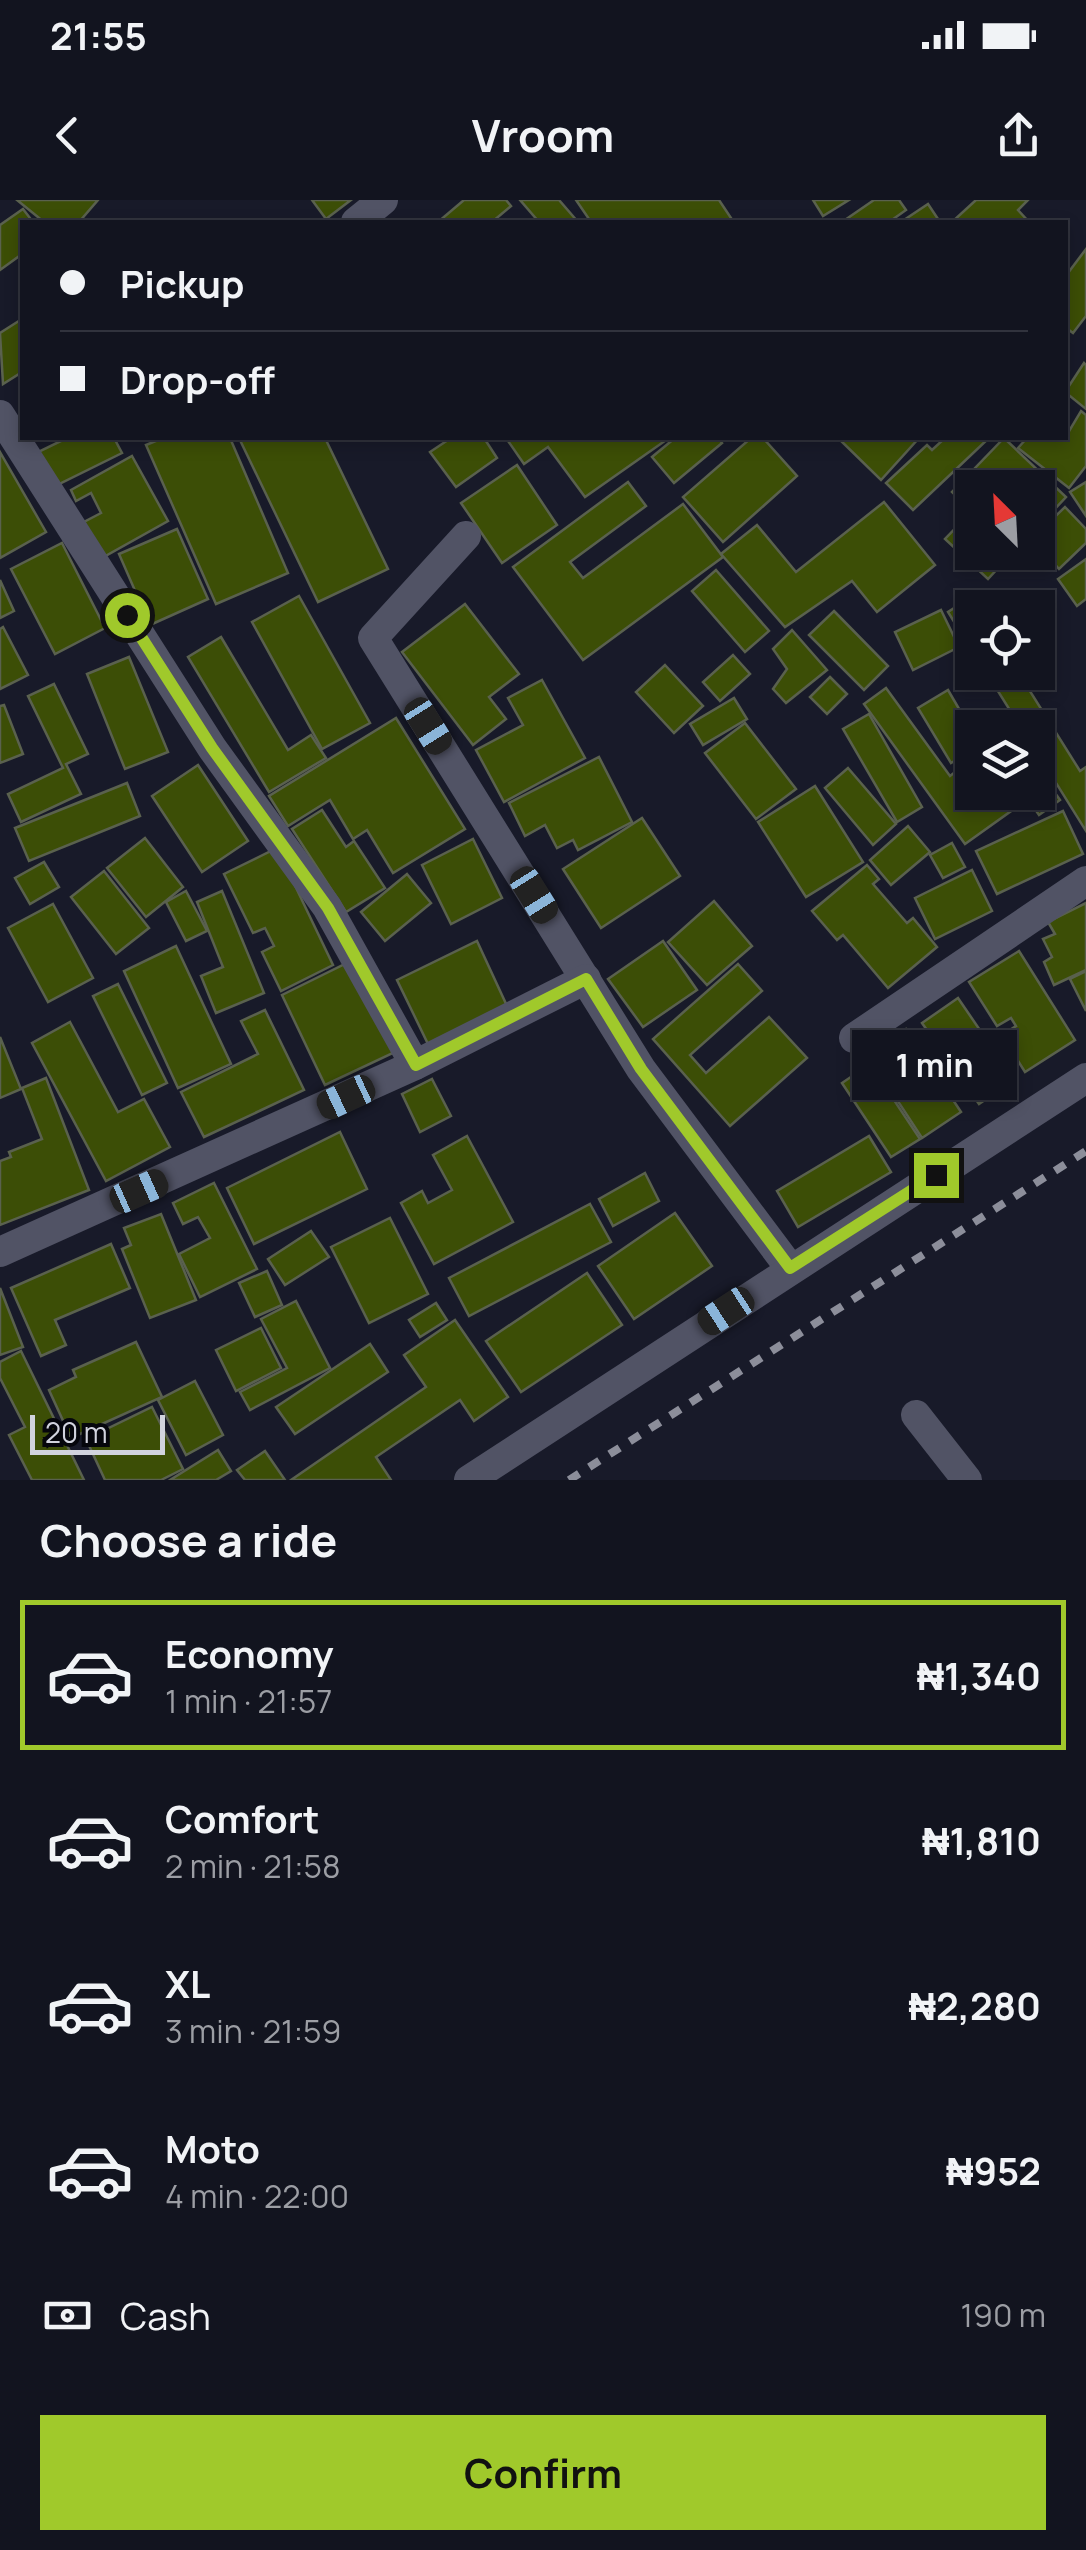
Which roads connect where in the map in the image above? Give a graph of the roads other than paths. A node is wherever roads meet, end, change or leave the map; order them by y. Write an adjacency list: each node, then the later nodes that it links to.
1 (382, 200): 2 (street)
2 (358, 220)
3 (0, 414): 8 (street)
4 (466, 536): 6 (street)
5 (1086, 881): 7 (street)
6 (586, 979): 8 (street); 11 (street)
7 (854, 1038)
8 (416, 1065): 10 (street)
9 (1086, 1078): 11 (street)
10 (0, 1252)
11 (790, 1268): 13 (street)
12 (916, 1415): 14 (street)
13 (469, 1480)
14 (966, 1480)

